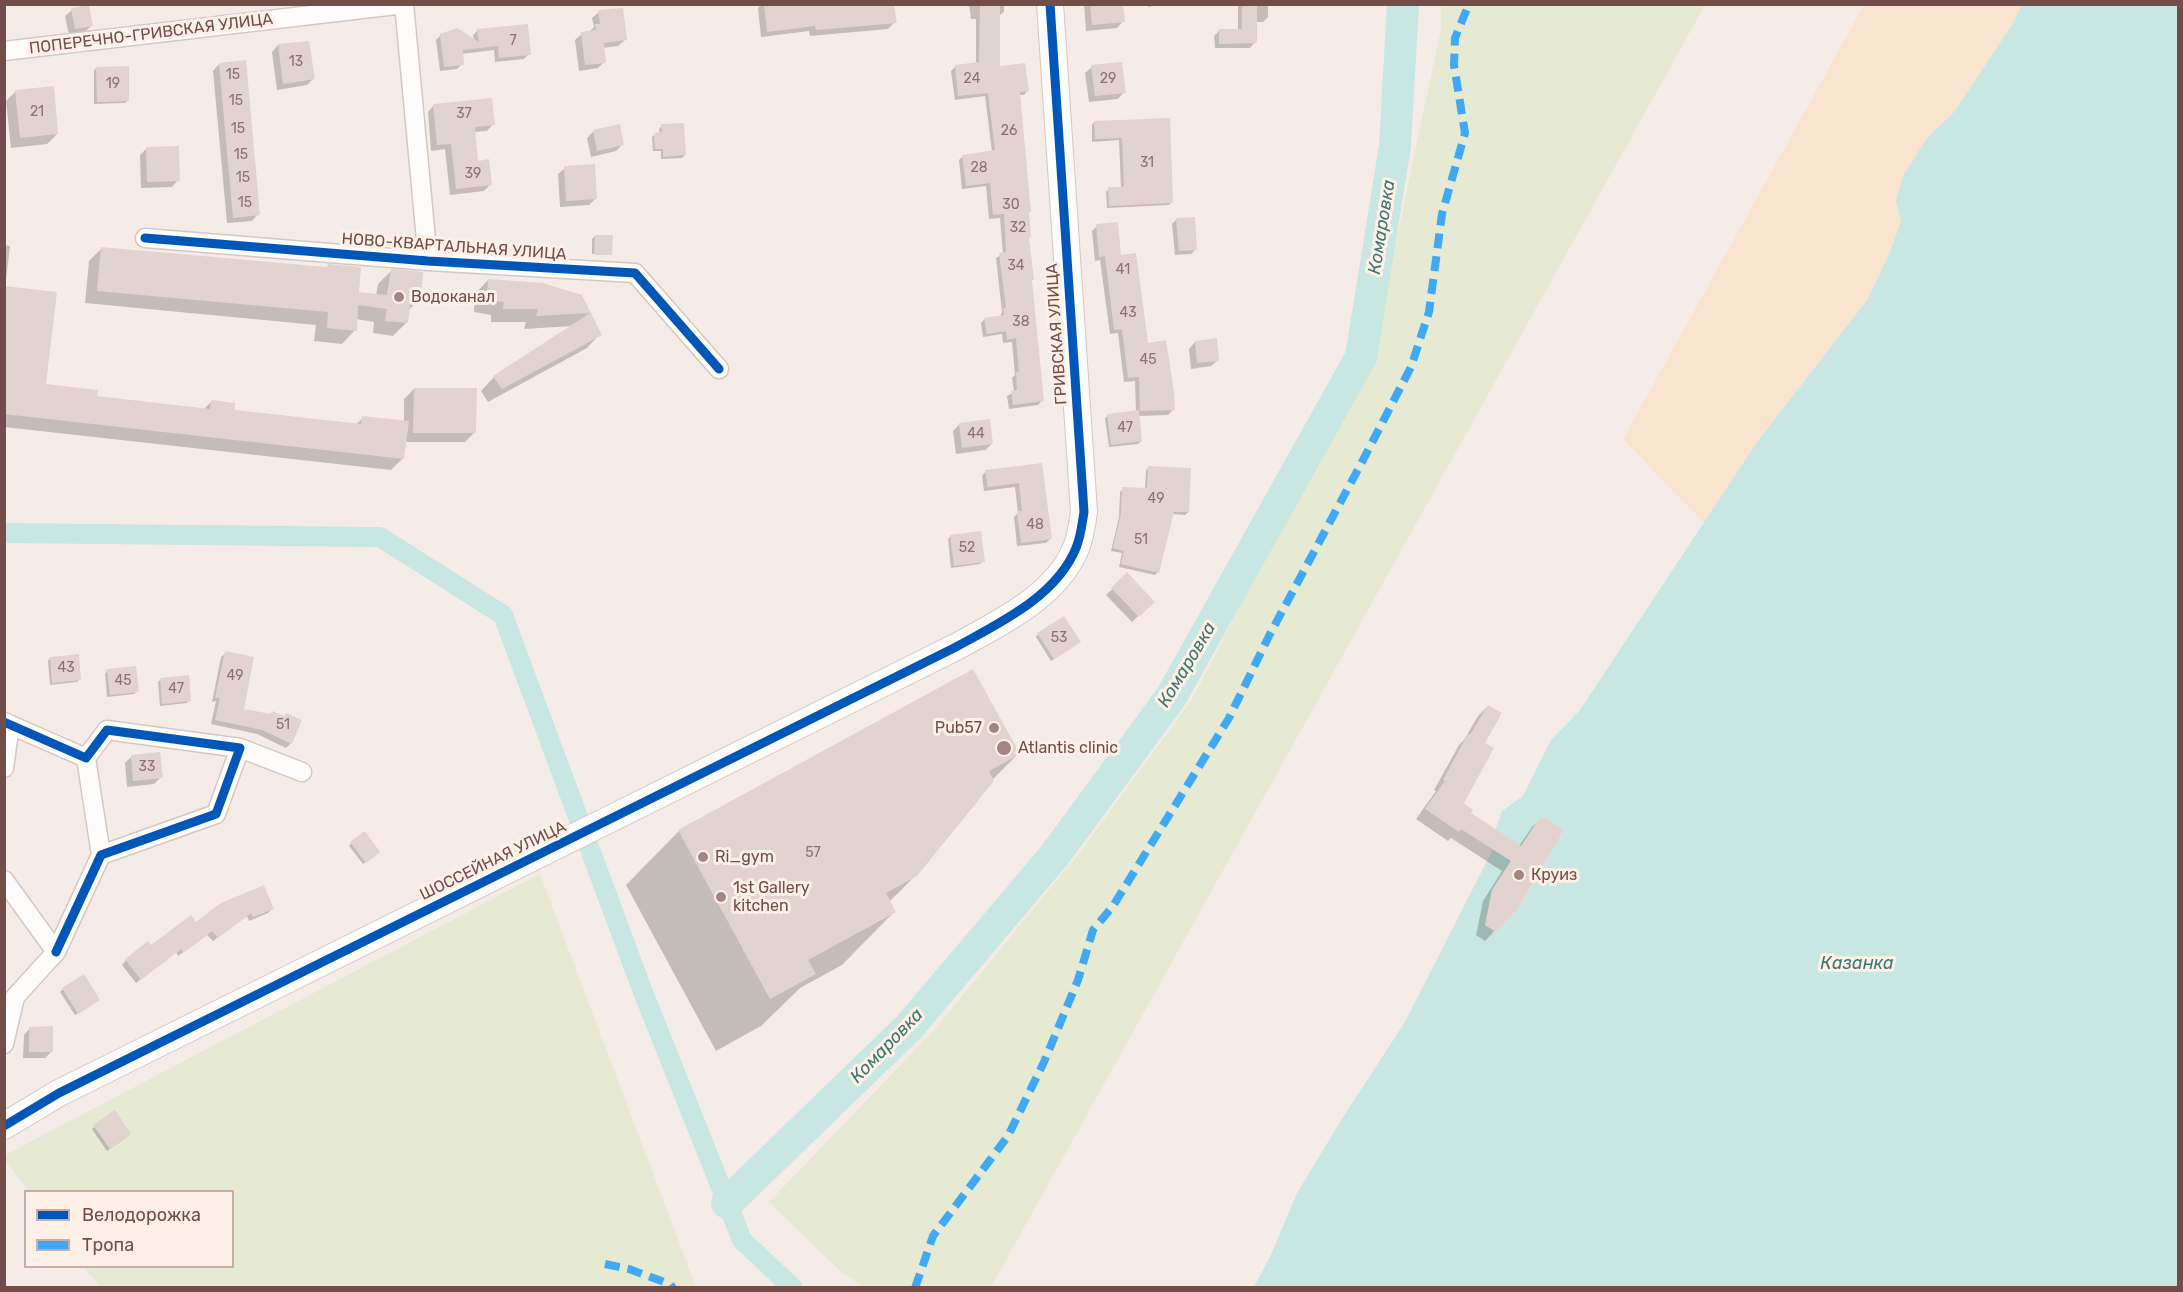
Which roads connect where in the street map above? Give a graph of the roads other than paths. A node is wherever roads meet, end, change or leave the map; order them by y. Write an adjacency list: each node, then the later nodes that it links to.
1 (1050, 4): 7 (street, ГРИВСКАЯ УЛИЦА)
2 (404, 5): 3 (street, ПОПЕРЕЧНО-ГРИВСКАЯ УЛИЦА); 5 (street)
3 (4, 51)
4 (145, 238): 5 (street, НОВО-КВАРТАЛЬНАЯ УЛИЦА)
5 (428, 261): 6 (street, НОВО-КВАРТАЛЬНАЯ УЛИЦА)
6 (719, 369)
7 (996, 625): 17 (street, ШОССЕЙНАЯ УЛИЦА)
8 (7, 724): 10 (street); 11 (street)
9 (240, 748): 10 (street); 12 (street); 13 (street)
10 (86, 758): 13 (street)
11 (4, 768)
12 (302, 772)
13 (101, 855): 15 (street)
14 (4, 880): 15 (street)
15 (56, 952): 16 (street)
16 (4, 1044)
17 (4, 1126)

